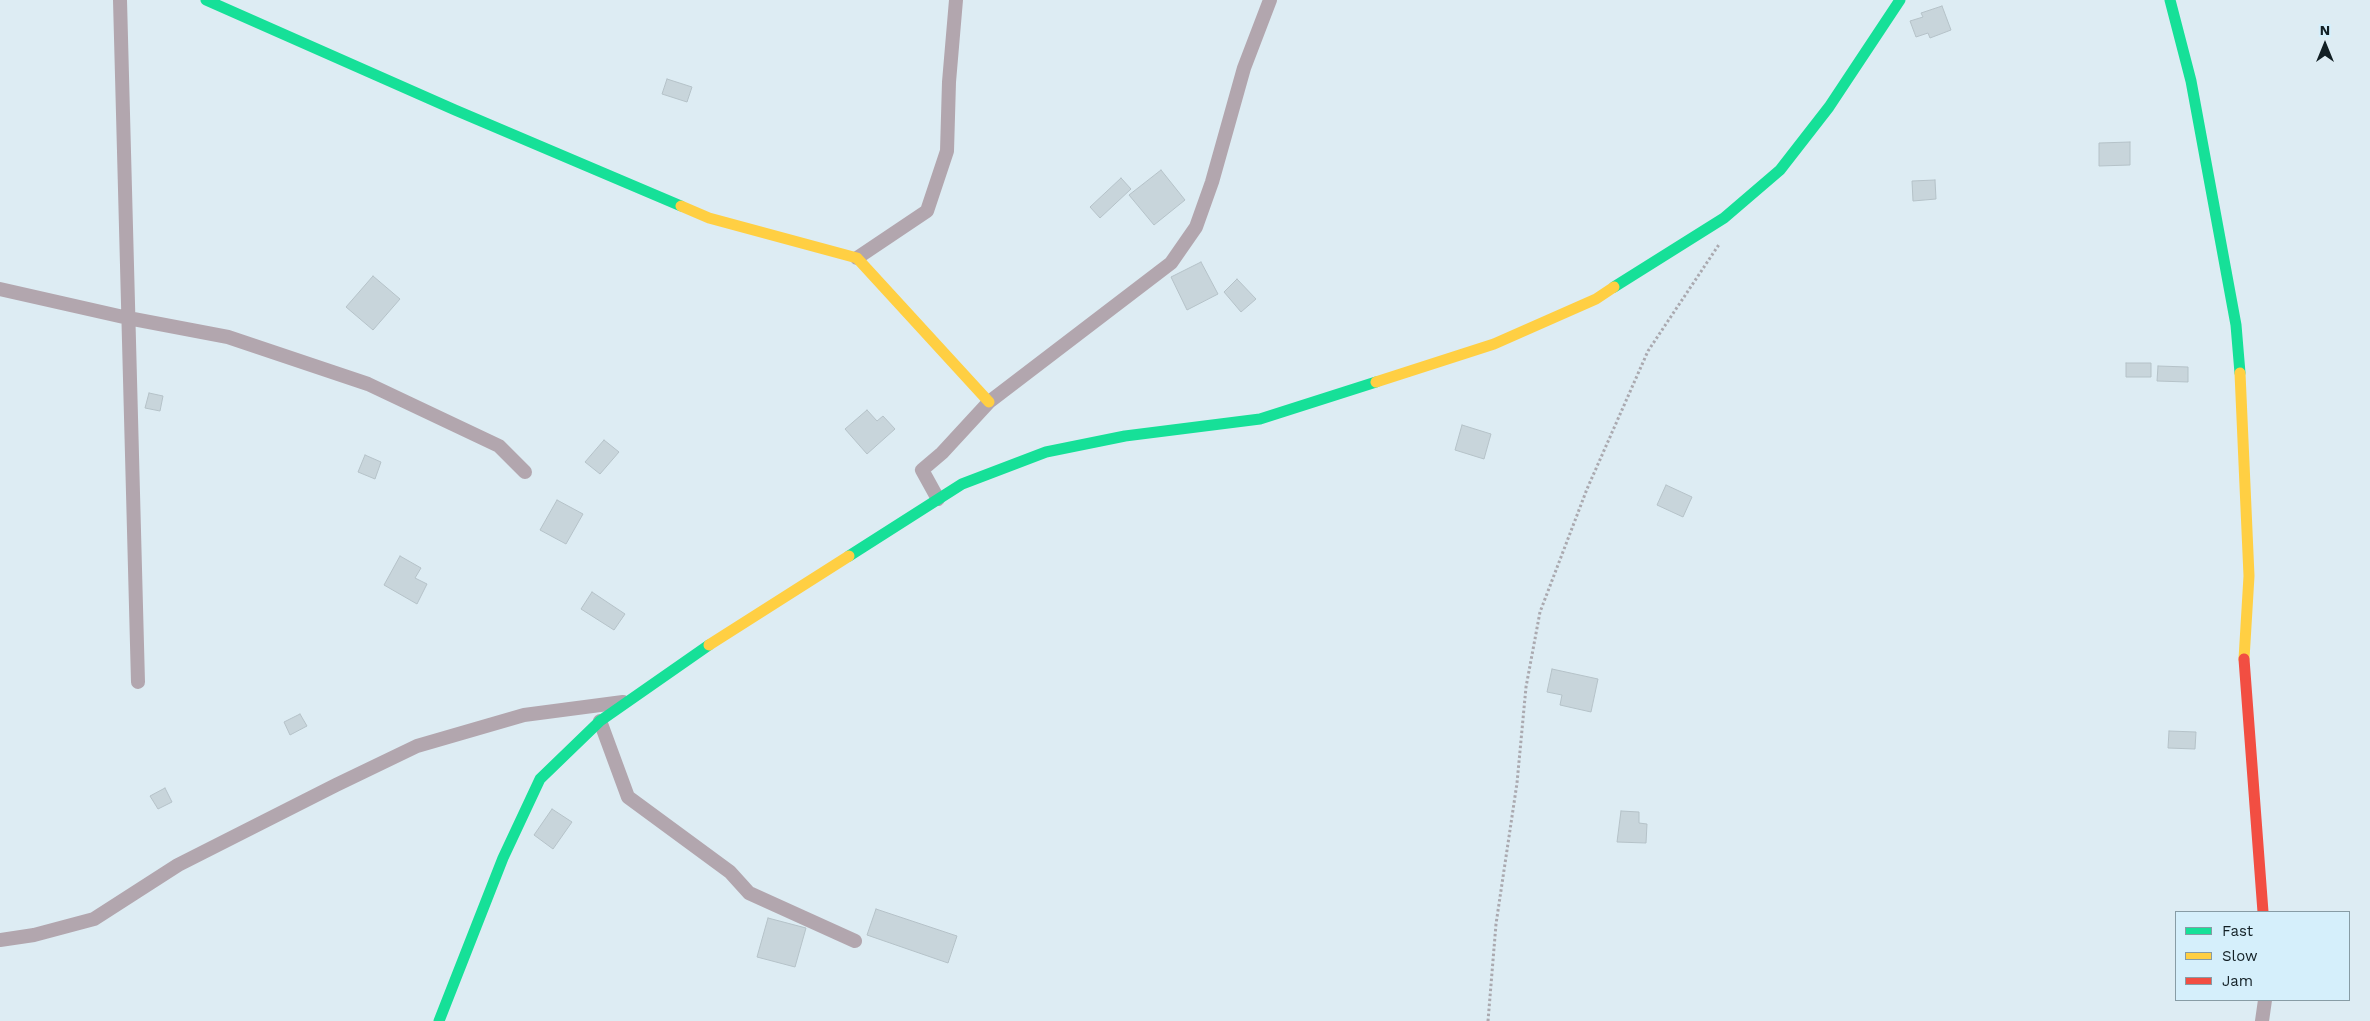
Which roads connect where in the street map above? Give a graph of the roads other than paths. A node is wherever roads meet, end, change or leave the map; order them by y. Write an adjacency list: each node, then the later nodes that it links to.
1 (120, 0): 9 (street)
2 (206, 0): 7 (street)
3 (956, 0): 7 (street)
4 (1270, 0): 10 (street)
5 (1900, 0): 12 (street)
6 (2170, 0): 16 (street)
7 (857, 258): 10 (street)
8 (0, 289): 9 (street)
9 (128, 318): 11 (street); 13 (street)
10 (989, 402): 12 (street)
11 (525, 472)
12 (938, 499): 14 (street)
13 (138, 682)
14 (626, 702): 15 (street); 17 (street)
15 (600, 721): 18 (street); 20 (street)
16 (2263, 911)
17 (0, 940)
18 (855, 941)
19 (2265, 1001): 21 (street)
20 (440, 1021)
21 (2262, 1021)

